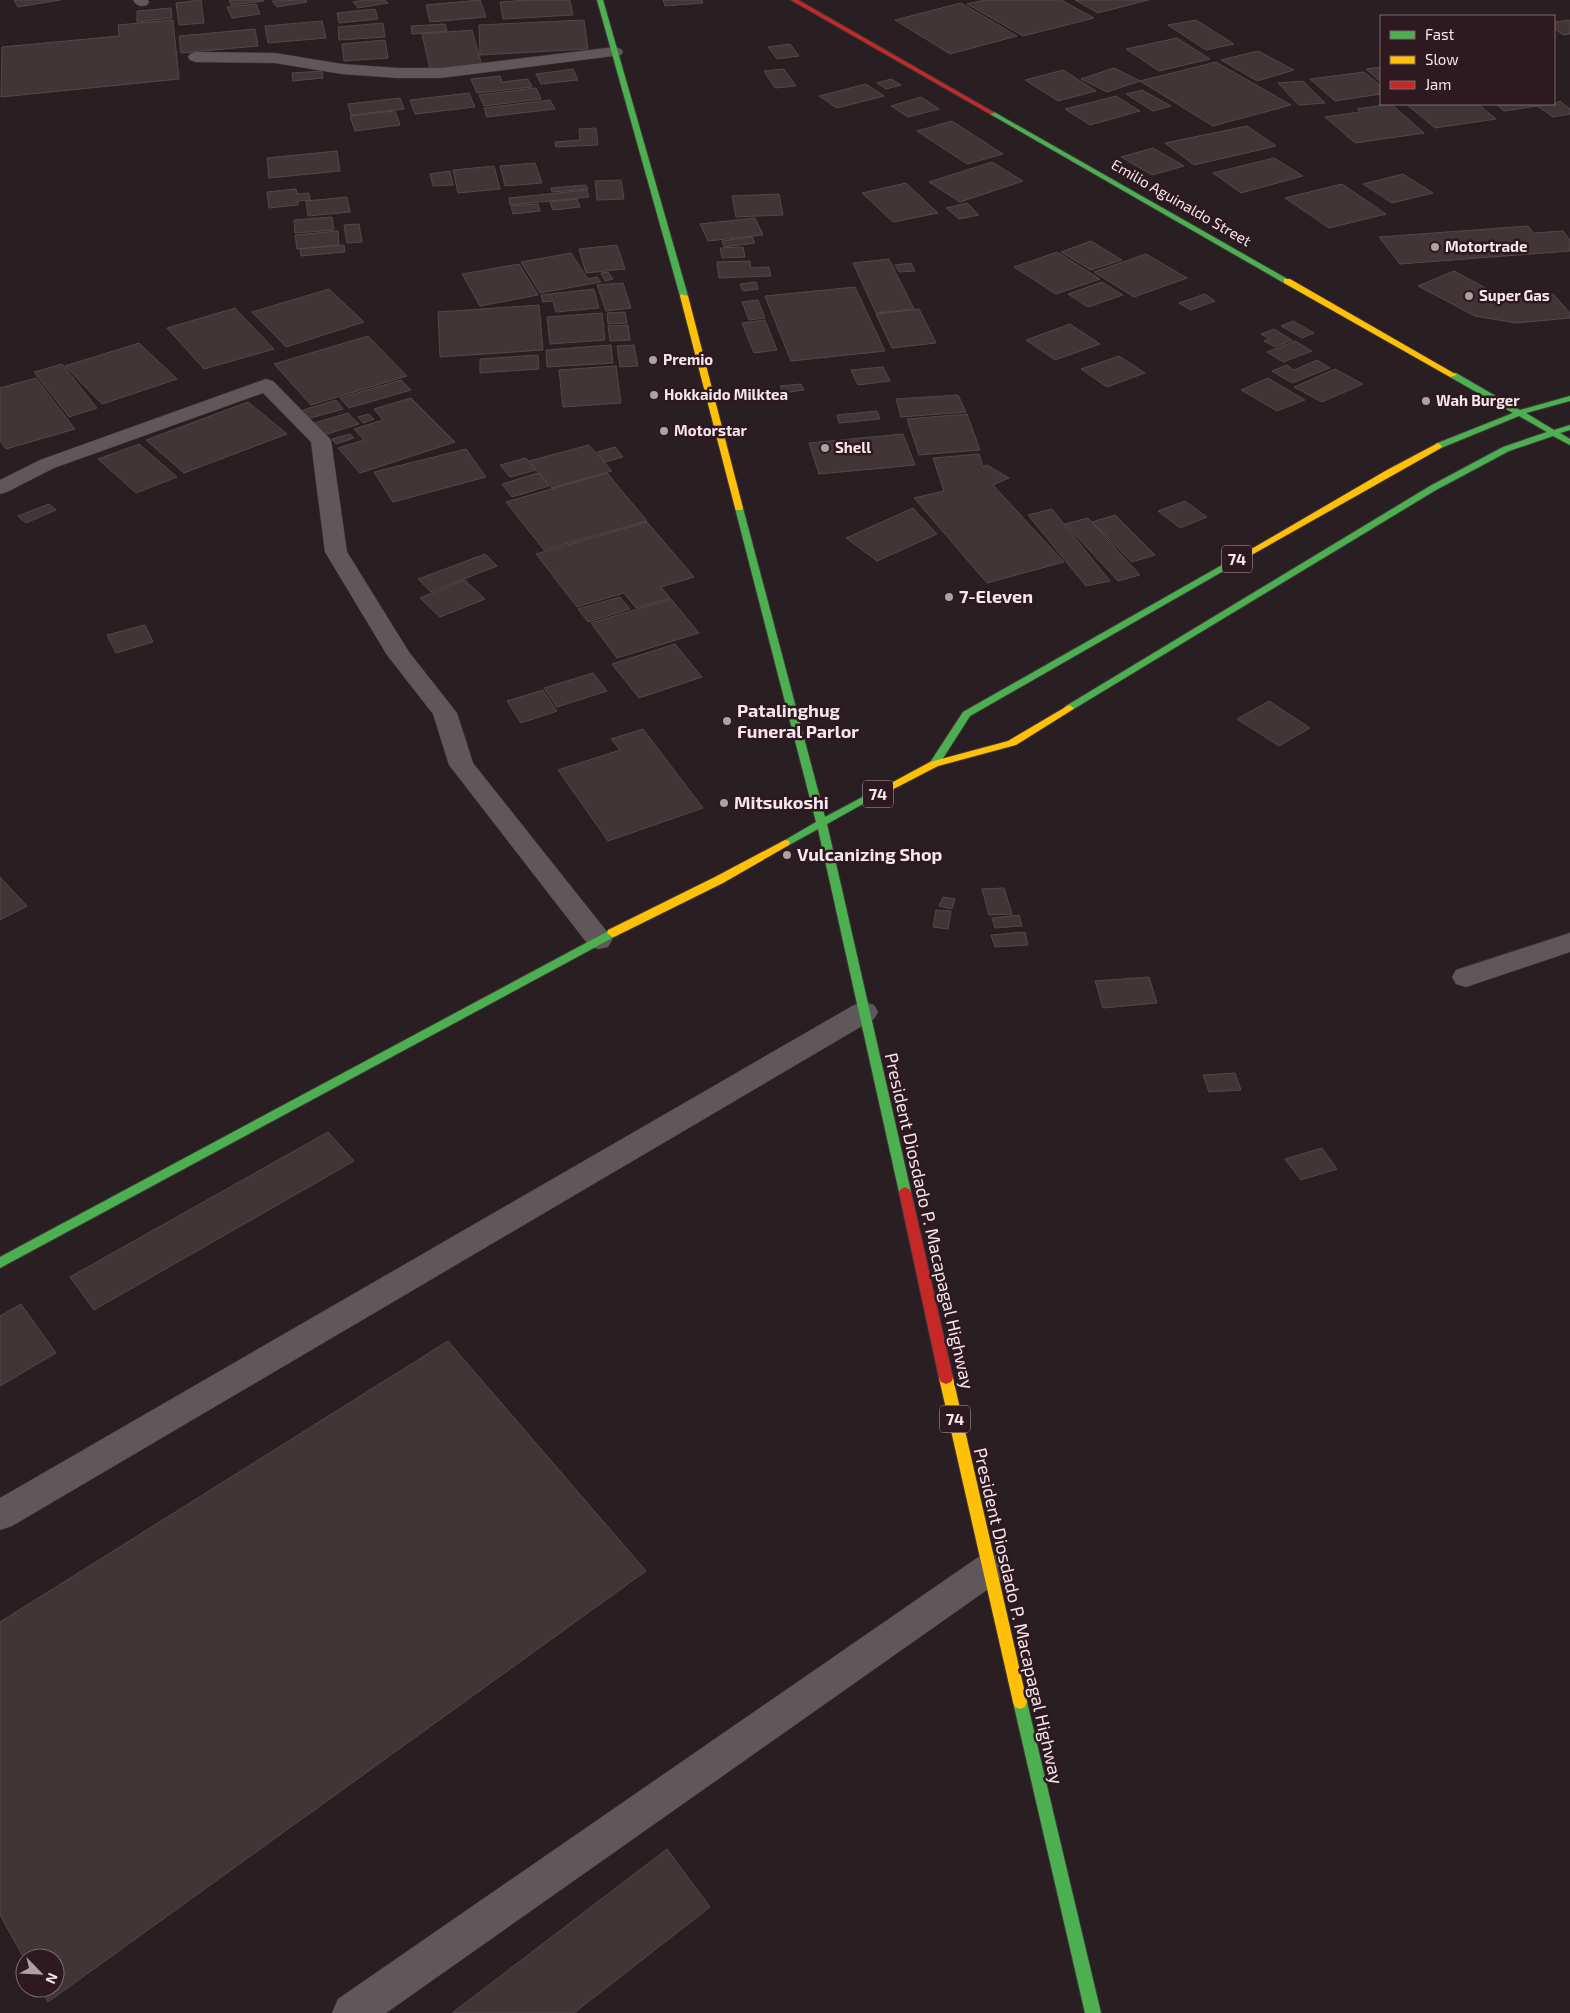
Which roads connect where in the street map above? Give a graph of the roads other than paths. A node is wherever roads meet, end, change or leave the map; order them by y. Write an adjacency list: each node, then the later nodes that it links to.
1 (600, 0): 3 (main road, President Diosdado P. Macapagal Highway)
2 (794, 0): 6 (main road, Emilio Aguinaldo Street)
3 (615, 52): 4 (street); 12 (main road, President Diosdado P. Macapagal Highway)
4 (196, 57)
5 (1570, 398): 6 (main road, 74)
6 (1518, 411): 8 (main road, Emilio Aguinaldo Street); 11 (main road, 74)
7 (1570, 427): 8 (main road, 74)
8 (1553, 432): 9 (main road, Emilio Aguinaldo Street); 11 (main road, 74)
9 (1570, 442)
10 (0, 488): 13 (street)
11 (934, 764): 12 (main road, 74)
12 (822, 823): 13 (main road); 16 (main road, President Diosdado P. Macapagal Highway / 74)
13 (599, 940): 17 (main road)
14 (1570, 942): 15 (street)
15 (1466, 977)
16 (864, 1012): 18 (street); 19 (main road, President Diosdado P. Macapagal Highway / 74)
17 (0, 1263)
18 (0, 1515)
19 (989, 1569): 20 (street); 21 (main road, President Diosdado P. Macapagal Highway / 74)
20 (352, 2013)
21 (1093, 2013)

